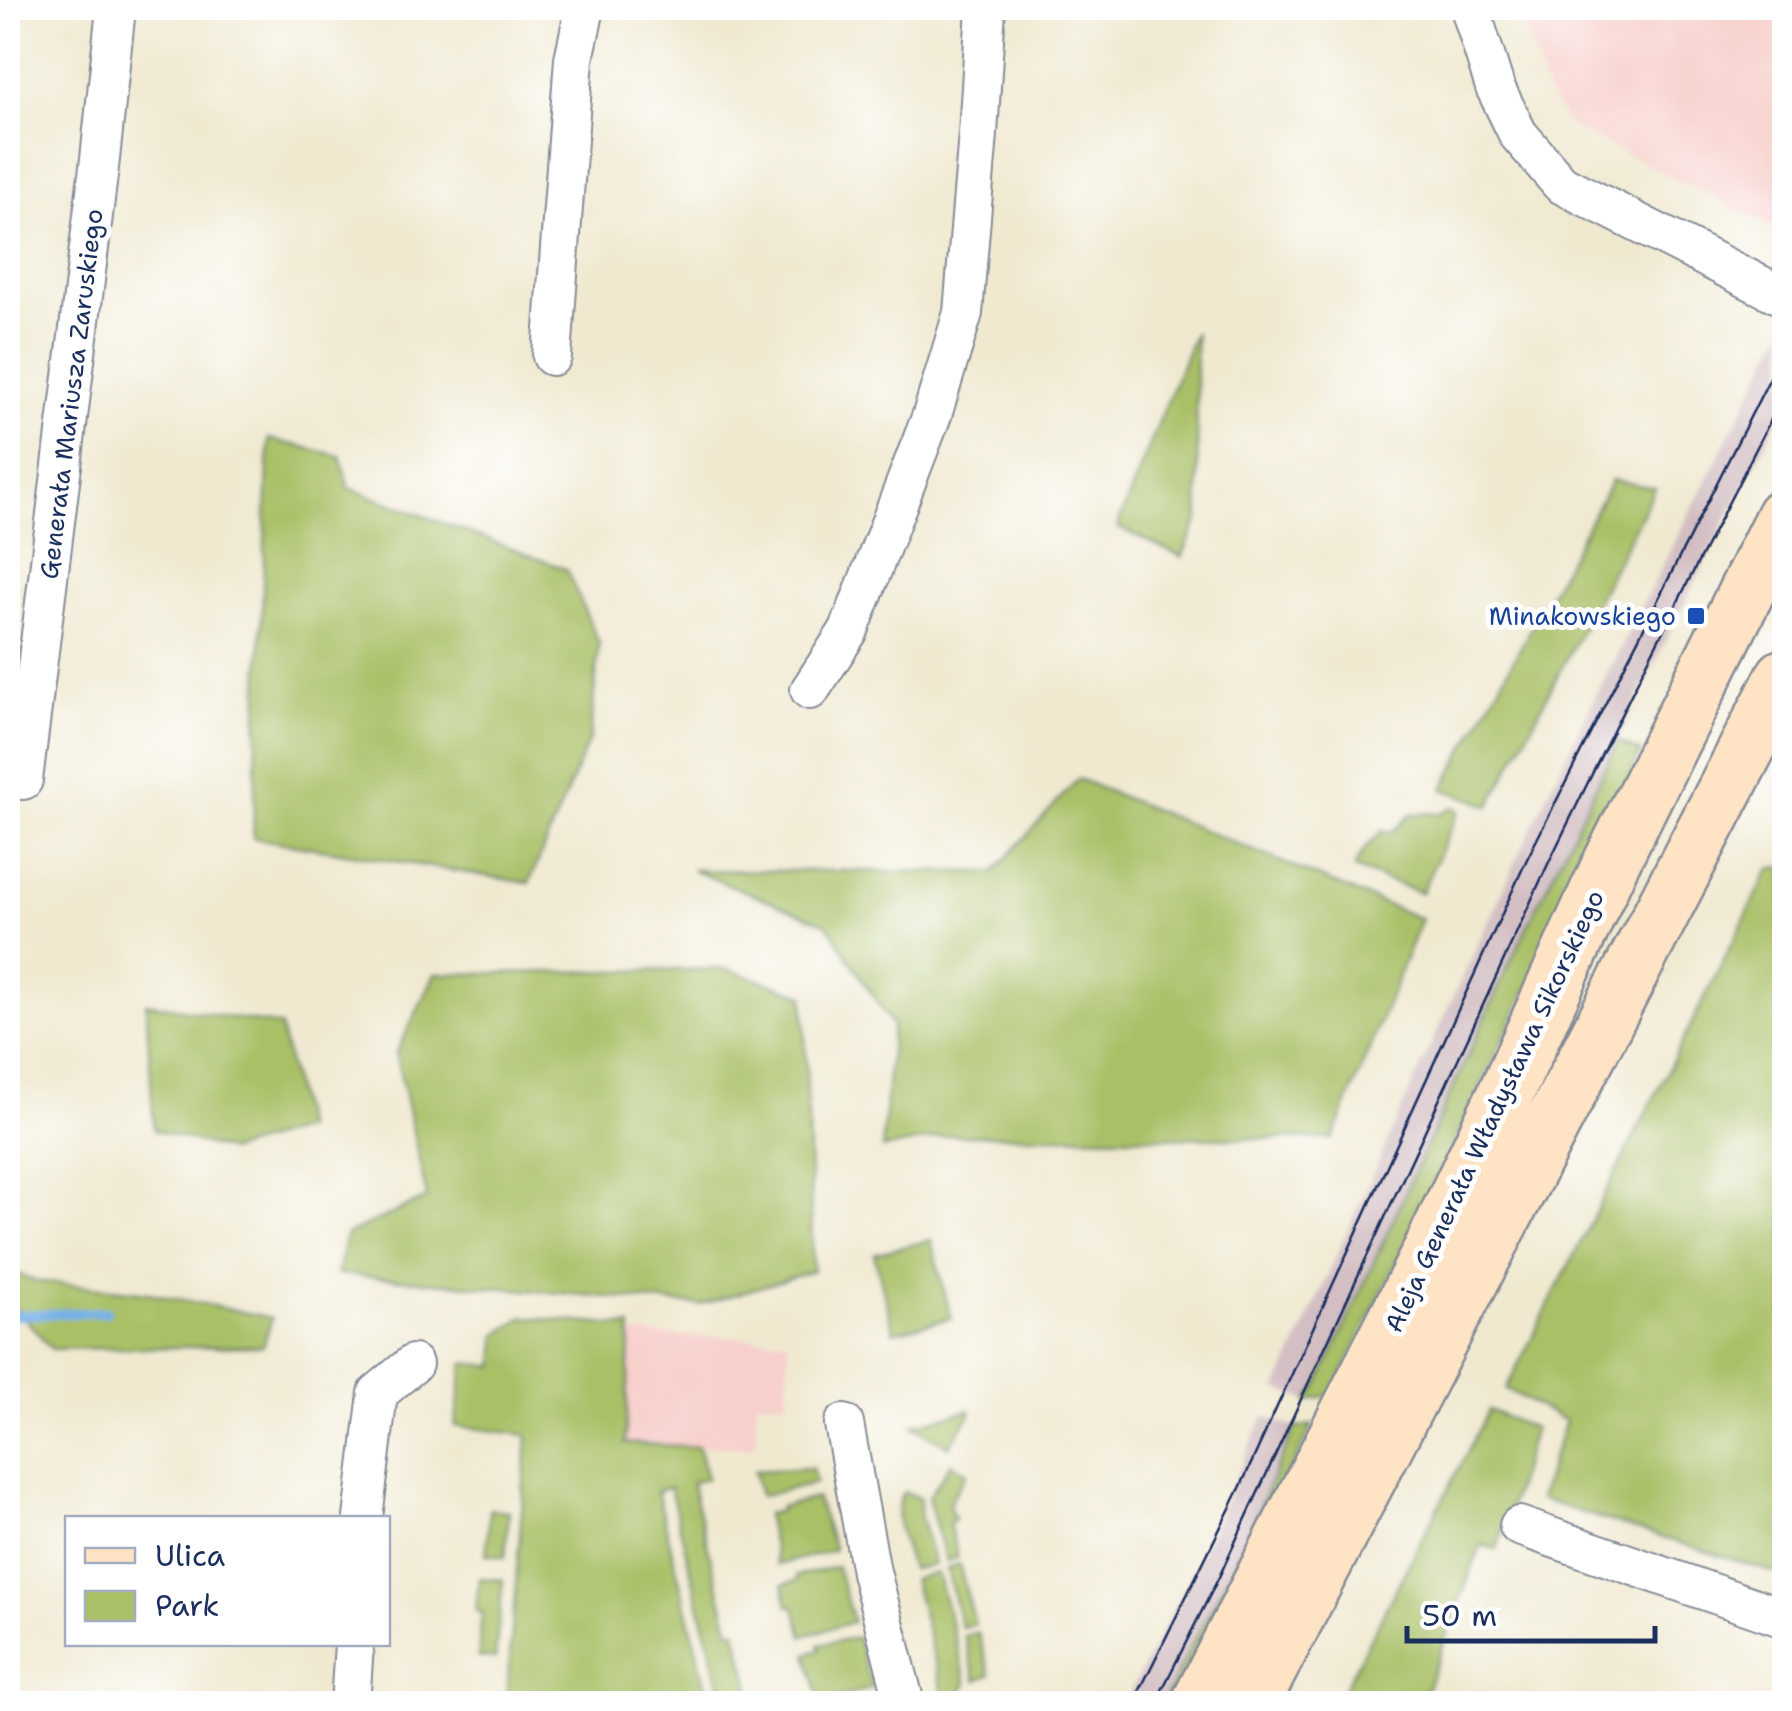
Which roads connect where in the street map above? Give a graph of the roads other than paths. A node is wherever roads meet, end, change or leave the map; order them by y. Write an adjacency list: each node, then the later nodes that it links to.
1 (116, 8): 10 (street, Generała Mariusza Zaruskiego)
2 (585, 8): 6 (street)
3 (986, 8): 9 (street)
4 (1470, 8): 5 (street)
5 (1784, 297)
6 (552, 356)
7 (1784, 516): 19 (main road, Aleja Generała Władysława Sikorskiego)
8 (1784, 677): 20 (main road, Aleja Generała Władysława Sikorskiego)
9 (810, 690)
10 (23, 780)
11 (413, 1364): 13 (street)
12 (844, 1424): 18 (street)
13 (363, 1516)
14 (1519, 1526): 15 (street)
15 (1784, 1618)
16 (354, 1646): 17 (street)
17 (350, 1704)
18 (904, 1704)
19 (1199, 1704)
20 (1251, 1704)

